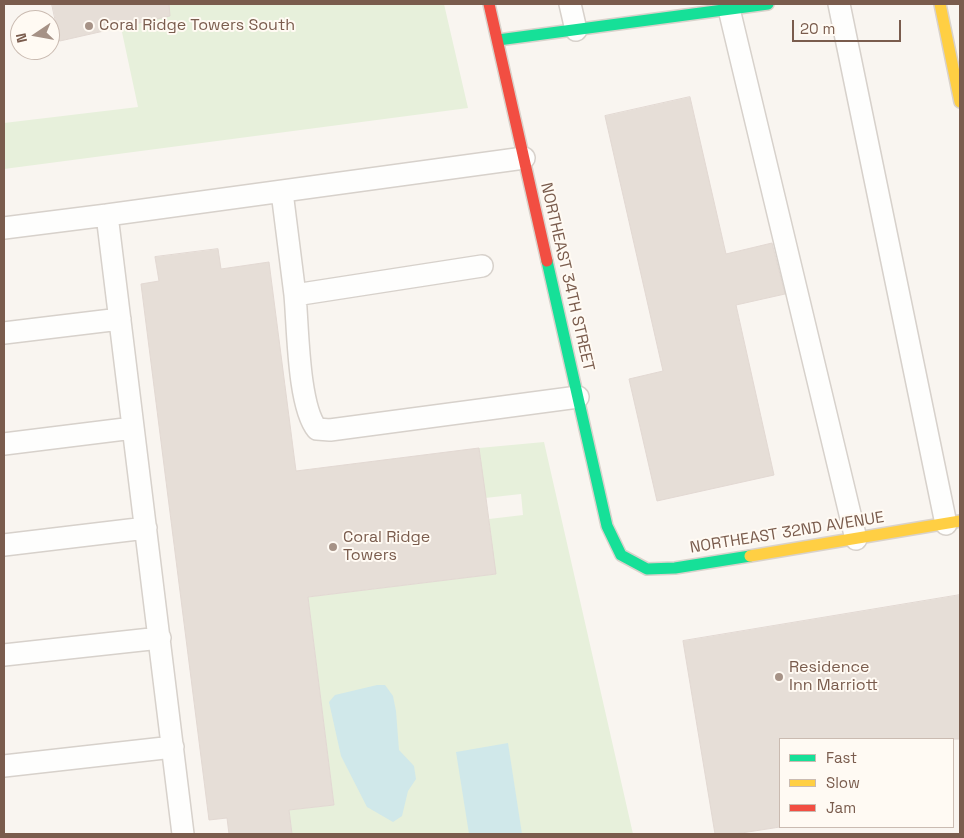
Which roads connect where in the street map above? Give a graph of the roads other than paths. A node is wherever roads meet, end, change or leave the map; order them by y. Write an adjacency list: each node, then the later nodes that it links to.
1 (489, 4): 8 (street, NORTHEAST 34TH STREET)
2 (570, 4): 7 (lane)
3 (762, 4): 6 (street)
4 (840, 4): 21 (lane)
5 (940, 4): 9 (street)
6 (729, 9): 7 (street); 23 (lane)
7 (576, 30): 8 (street)
8 (498, 40): 10 (street, NORTHEAST 34TH STREET)
9 (960, 102)
10 (524, 158): 11 (lane); 18 (street, NORTHEAST 34TH STREET)
11 (282, 192): 12 (lane); 15 (lane)
12 (107, 215): 13 (lane); 16 (lane)
13 (4, 228)
14 (482, 266): 15 (lane)
15 (295, 295): 18 (lane)
16 (120, 318): 17 (lane); 19 (lane)
17 (4, 333)
18 (578, 397): 25 (street, NORTHEAST 34TH STREET)
19 (134, 428): 20 (lane); 22 (lane)
20 (4, 444)
21 (953, 523): 23 (street, NORTHEAST 32ND AVENUE)
22 (146, 528): 24 (lane); 26 (lane)
23 (856, 539): 25 (street, NORTHEAST 32ND AVENUE)
24 (4, 545)
25 (621, 555)
26 (160, 638): 27 (lane); 28 (lane)
27 (4, 655)
28 (173, 747): 29 (lane); 30 (lane)
29 (4, 766)
30 (183, 834)

